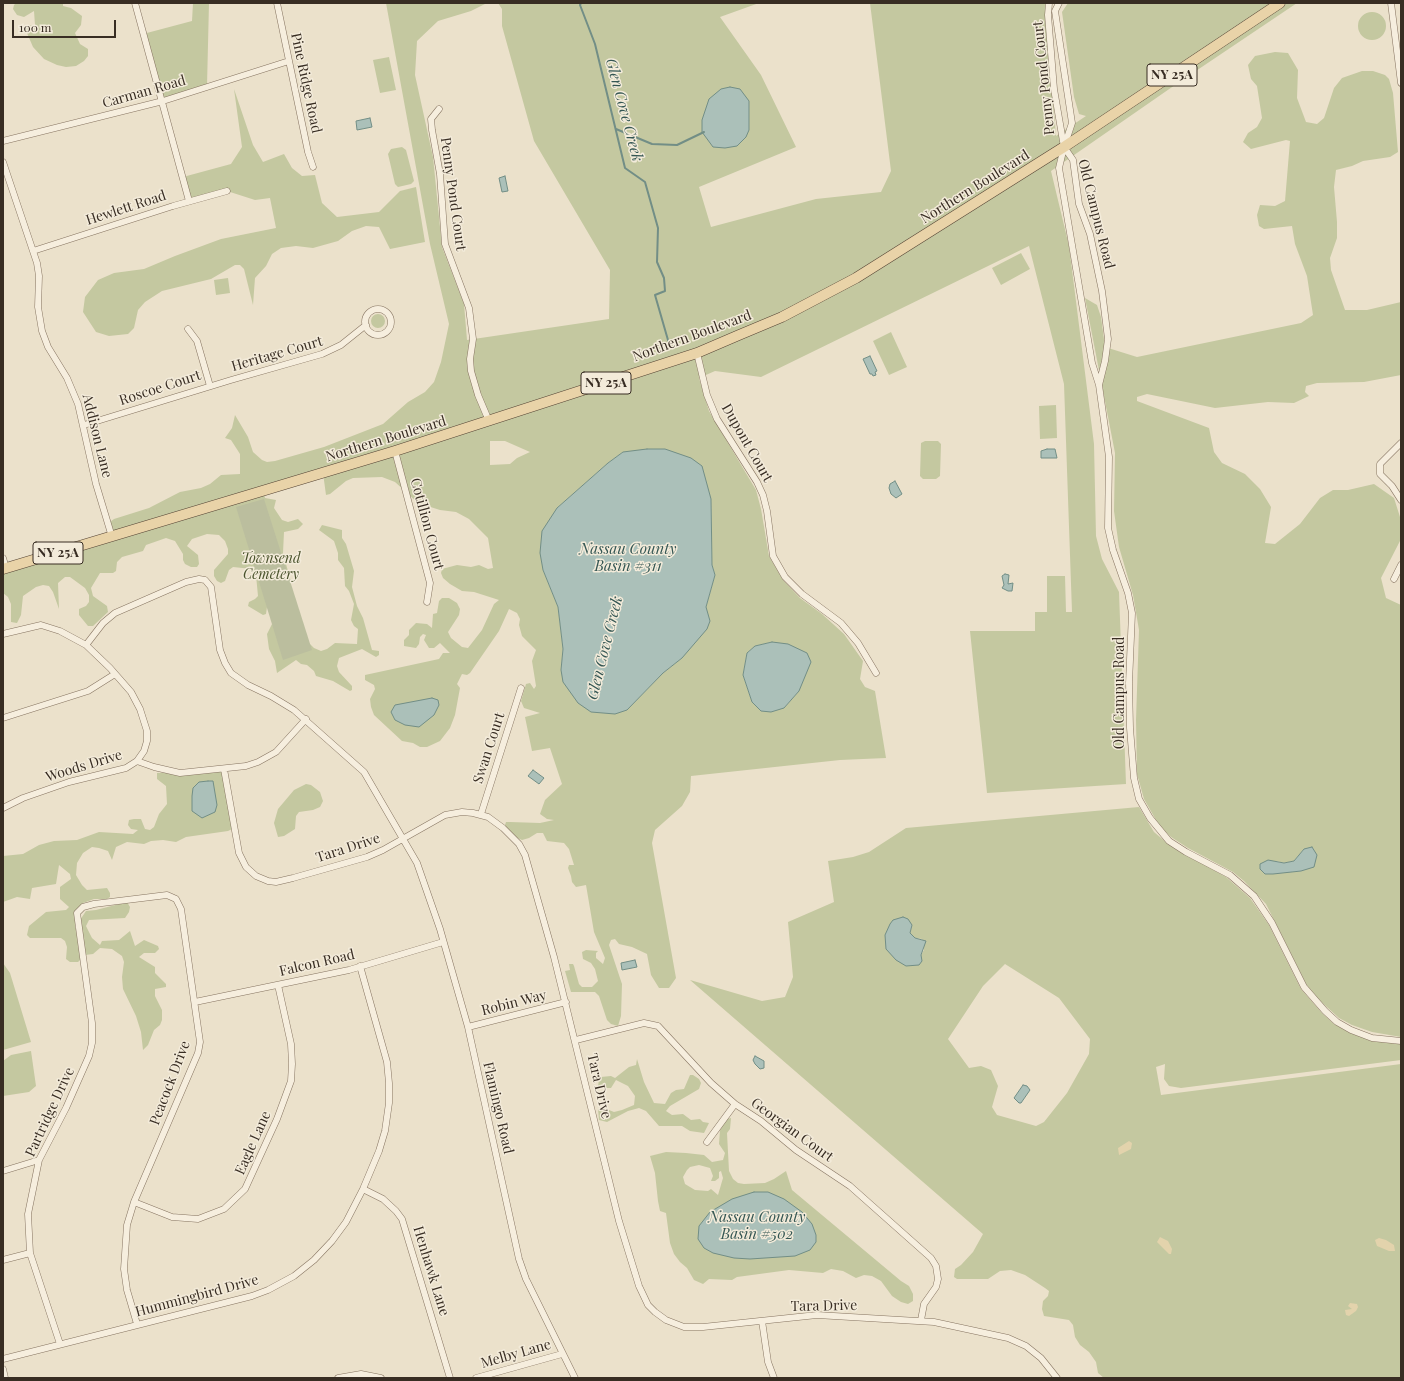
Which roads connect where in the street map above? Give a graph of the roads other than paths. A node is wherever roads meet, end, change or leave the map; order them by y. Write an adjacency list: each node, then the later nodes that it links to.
1 (135, 3): 9 (street)
2 (277, 3): 7 (street, Pine Ridge Road)
3 (1049, 3): 12 (street, Penny Pond Court)
4 (1059, 3): 12 (street, Penny Pond Court)
5 (1280, 3): 12 (main road, Northern Boulevard / NY 25A)
6 (1391, 3): 8 (street)
7 (289, 60): 9 (street, Carman Road); 14 (street, Pine Ridge Road)
8 (1401, 83)
9 (163, 101): 11 (street, Carman Road); 16 (street)
10 (439, 109): 23 (street, Penny Pond Court)
11 (3, 141)
12 (1064, 147): 20 (main road, Northern Boulevard / NY 25A); 21 (street, Old Campus Road); 21 (street, Old Campus Road)
13 (3, 162): 17 (street, Addison Lane)
14 (313, 167)
15 (227, 191): 16 (street, Hewlett Road)
16 (189, 201): 17 (street, Hewlett Road)
17 (33, 251): 24 (street, Addison Lane)
18 (366, 325): 18 (street, Heritage Court); 22 (street, Heritage Court)
19 (188, 329): 22 (street, Roscoe Court)
20 (697, 353): 23 (main road, Northern Boulevard / NY 25A); 36 (street, Dupont Court)
21 (1099, 385): 54 (street, Old Campus Road)
22 (210, 386): 24 (street, Roscoe Court)
23 (489, 421): 26 (main road, Northern Boulevard / NY 25A)
24 (84, 425): 28 (street, Addison Lane)
25 (1401, 443): 27 (street)
26 (395, 451): 28 (main road, Northern Boulevard / NY 25A); 33 (street, Cotillion Court)
27 (1401, 500)
28 (112, 537): 31 (main road, Northern Boulevard / NY 25A)
29 (3, 558): 31 (street)
30 (1401, 565): 32 (street)
31 (4, 569)
32 (1394, 579)
33 (427, 602)
34 (3, 634): 35 (street, Woods Drive)
35 (86, 645): 37 (street, Woods Drive); 40 (street, Flamingo Road)
36 (876, 673)
37 (115, 674): 39 (street); 41 (street, Woods Drive)
38 (521, 688): 44 (street, Swan Court)
39 (3, 718)
40 (306, 719): 42 (street); 45 (street, Flamingo Road)
41 (137, 761): 42 (street); 43 (street, Woods Drive)
42 (224, 769): 45 (street, Tara Drive)
43 (3, 808)
44 (481, 814): 45 (street, Tara Drive); 51 (street, Tara Drive)
45 (404, 839): 47 (street, Flamingo Road)
46 (78, 912): 50 (street, Peacock Drive); 57 (street, Partridge Drive)
47 (443, 942): 48 (street, Falcon Road); 52 (street, Flamingo Road)
48 (360, 966): 49 (street, Falcon Road); 59 (street, Hummingbird Drive)
49 (278, 985): 50 (street, Falcon Road); 60 (street, Eagle Lane)
50 (195, 1002): 60 (street, Peacock Drive)
51 (566, 1002): 52 (street, Robin Way); 53 (street, Tara Drive)
52 (468, 1027): 67 (street, Flamingo Road)
53 (576, 1040): 55 (street, Georgian Court); 64 (street, Tara Drive)
54 (1401, 1041)
55 (735, 1104): 56 (street); 63 (street, Georgian Court)
56 (707, 1142)
57 (38, 1160): 58 (street); 61 (street, Partridge Drive)
58 (3, 1171)
59 (364, 1189): 65 (street, Hummingbird Drive); 73 (street, Henhawk Lane)
60 (134, 1202): 65 (street, Peacock Drive)
61 (30, 1253): 62 (street); 66 (street, Partridge Drive)
62 (3, 1260)
63 (921, 1320): 64 (street, Tara Drive); 77 (street, Tara Drive)
64 (762, 1321): 76 (street)
65 (137, 1324): 66 (street, Hummingbird Drive)
66 (60, 1344): 68 (street, Hummingbird Drive)
67 (562, 1354): 74 (street, Melby Lane); 75 (street, Flamingo Road)
68 (3, 1359)
69 (3, 1369): 70 (street)
70 (5, 1378)
71 (338, 1378): 72 (street)
72 (381, 1378)
73 (450, 1378)
74 (476, 1378)
75 (575, 1378)
76 (774, 1378)
77 (1057, 1378)

